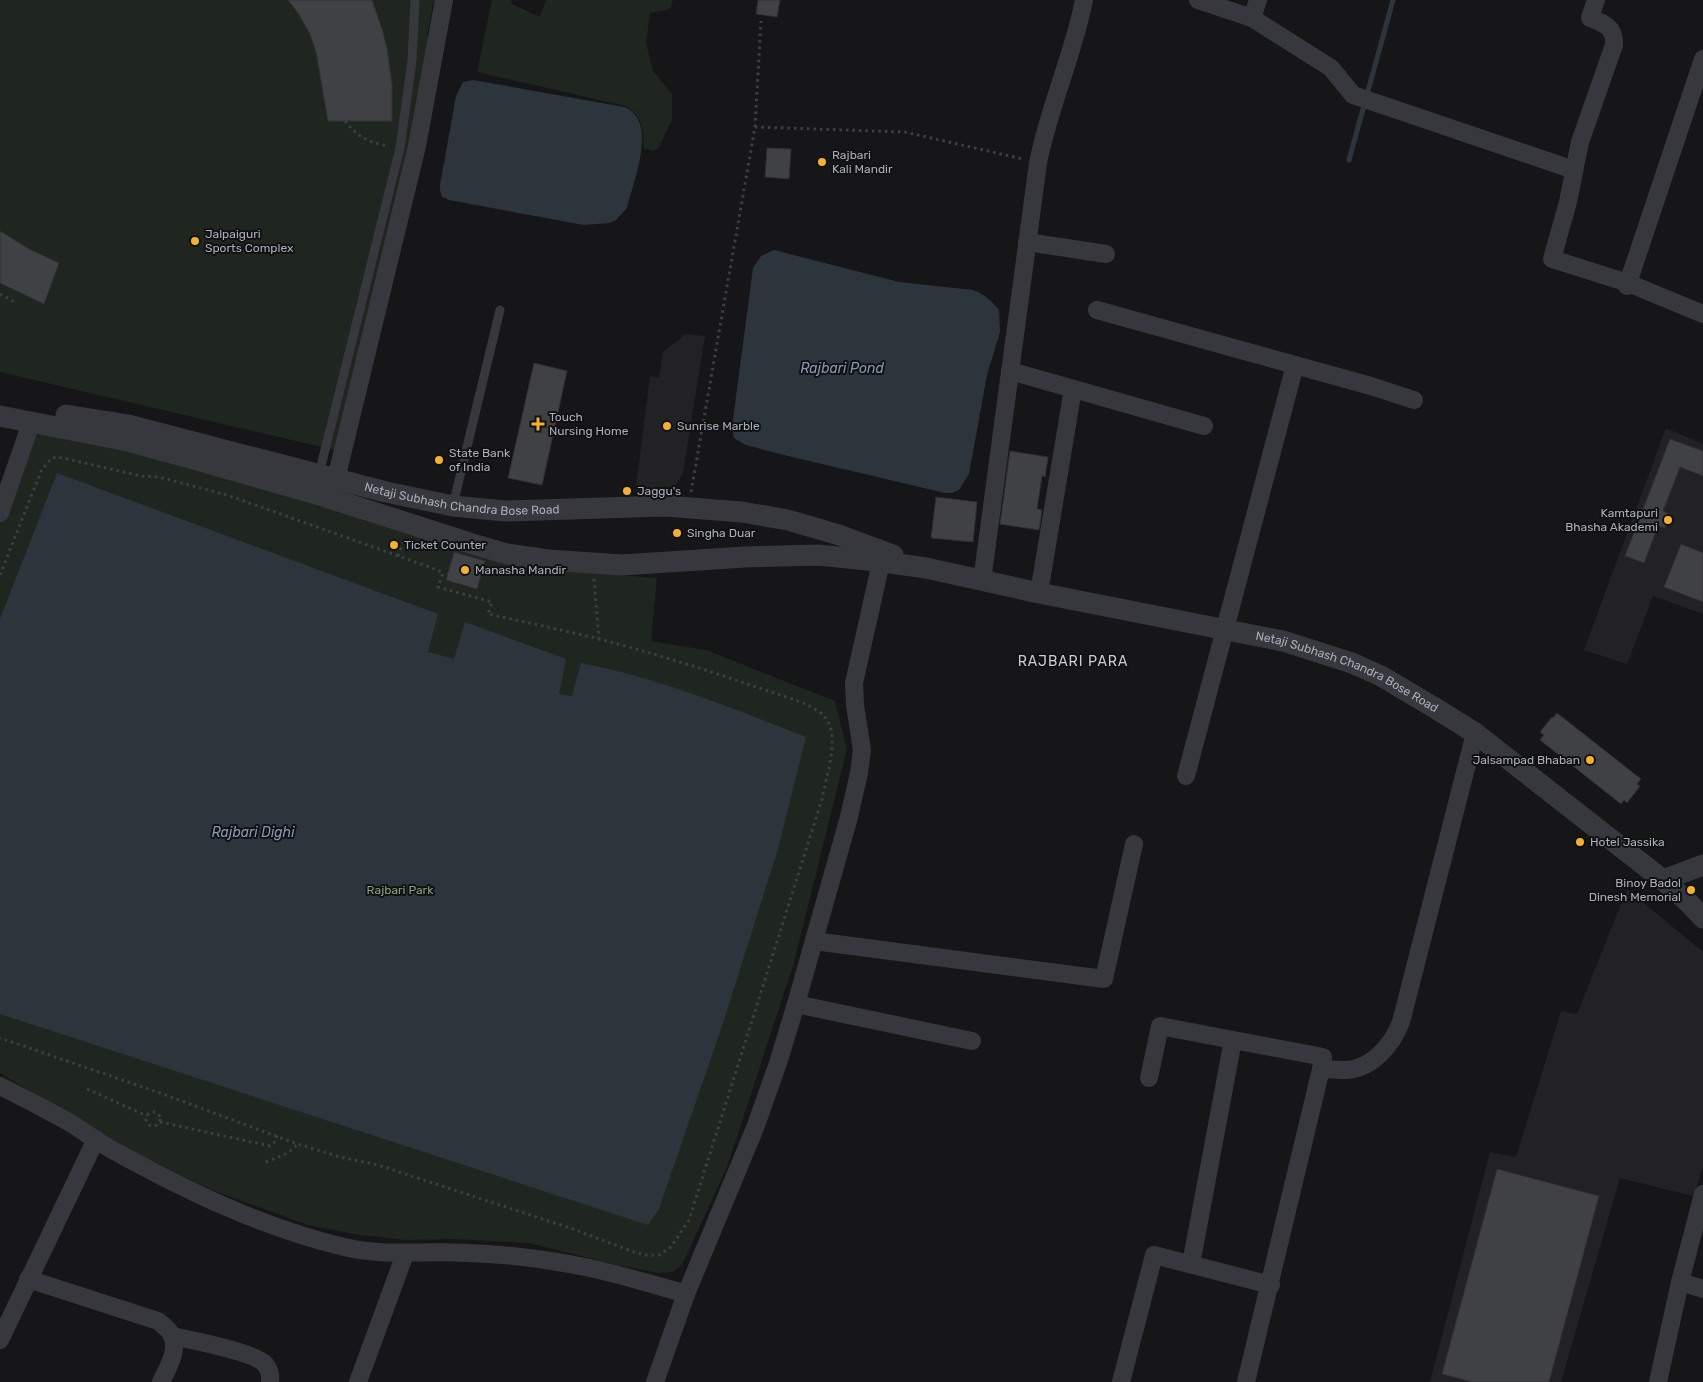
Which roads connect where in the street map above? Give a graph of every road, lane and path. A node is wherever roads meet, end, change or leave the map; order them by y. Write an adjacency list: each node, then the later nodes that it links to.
1 (415, 0): 12 (lane)
2 (444, 0): 31 (street)
3 (1084, 0): 13 (street)
4 (1198, 0): 7 (street)
5 (1258, 0): 7 (street)
6 (1596, 0): 14 (street)
7 (1252, 18): 14 (street)
8 (761, 21): 11 (path)
9 (1703, 59): 17 (street)
10 (345, 121): 12 (path)
11 (755, 127): 13 (path); 33 (path)
12 (400, 148): 31 (lane)
13 (1038, 163): 15 (street)
14 (1574, 170): 17 (street)
15 (1027, 242): 16 (street); 24 (street)
16 (1106, 254)
17 (1627, 284): 22 (street)
18 (0, 294): 19 (path)
19 (17, 303)
20 (500, 310): 32 (lane)
21 (1097, 310): 23 (street)
22 (1703, 314)
23 (1295, 365): 26 (street); 43 (street)
24 (1010, 371): 25 (street); 41 (street)
25 (1074, 389): 30 (street); 42 (street)
26 (1414, 400)
27 (0, 403): 29 (street, Netaji Subhash Chandra Bose Road)
28 (0, 416): 29 (street, Netaji Subhash Chandra Bose Road)
29 (33, 416): 31 (street, Netaji Subhash Chandra Bose Road); 34 (street); 35 (street, Netaji Subhash Chandra Bose Road)
30 (1204, 426)
31 (328, 477): 32 (street, Netaji Subhash Chandra Bose Road)
32 (453, 506): 33 (street, Netaji Subhash Chandra Bose Road)
33 (688, 507): 38 (street, Netaji Subhash Chandra Bose Road)
34 (0, 513)
35 (409, 528): 36 (path); 37 (street, Netaji Subhash Chandra Bose Road)
36 (398, 556): 40 (path); 44 (path)
37 (881, 562): 38 (street, Netaji Subhash Chandra Bose Road); 51 (street)
38 (926, 568): 41 (street, Netaji Subhash Chandra Bose Road)
39 (594, 573): 44 (path)
40 (0, 574)
41 (982, 580): 42 (street, Netaji Subhash Chandra Bose Road)
42 (1039, 592): 43 (street, Netaji Subhash Chandra Bose Road)
43 (1225, 628): 45 (street, Netaji Subhash Chandra Bose Road); 46 (street)
44 (599, 639): 64 (path)
45 (1475, 733): 49 (street, Netaji Subhash Chandra Bose Road); 56 (street)
46 (1186, 776)
47 (1134, 844): 51 (street)
48 (1703, 866): 49 (street)
49 (1663, 880): 50 (street, Netaji Subhash Chandra Bose Road)
50 (1703, 918)
51 (814, 941): 52 (street)
52 (796, 1004): 55 (street); 73 (street)
53 (0, 1038): 62 (path)
54 (1233, 1040): 56 (street); 57 (street); 68 (street)
55 (972, 1041)
56 (1321, 1068): 71 (street)
57 (1149, 1078)
58 (0, 1087): 63 (street)
59 (87, 1089): 60 (path)
60 (147, 1116): 61 (path); 61 (path)
61 (160, 1122): 62 (path)
62 (278, 1136): 64 (path)
63 (96, 1140): 67 (street); 69 (street)
64 (298, 1144): 65 (path)
65 (266, 1162)
66 (1702, 1199): 70 (street)
67 (404, 1254): 73 (street); 78 (street)
68 (1191, 1264): 71 (street); 80 (street)
69 (28, 1279): 74 (street); 75 (street)
70 (1680, 1282): 72 (street); 82 (street)
71 (1271, 1285): 81 (street)
72 (1703, 1290)
73 (686, 1294): 79 (street)
74 (172, 1336): 76 (street); 77 (street)
75 (0, 1340)
76 (161, 1382)
77 (270, 1382)
78 (358, 1382)
79 (655, 1382)
80 (1121, 1382)
81 (1246, 1382)
82 (1658, 1382)

